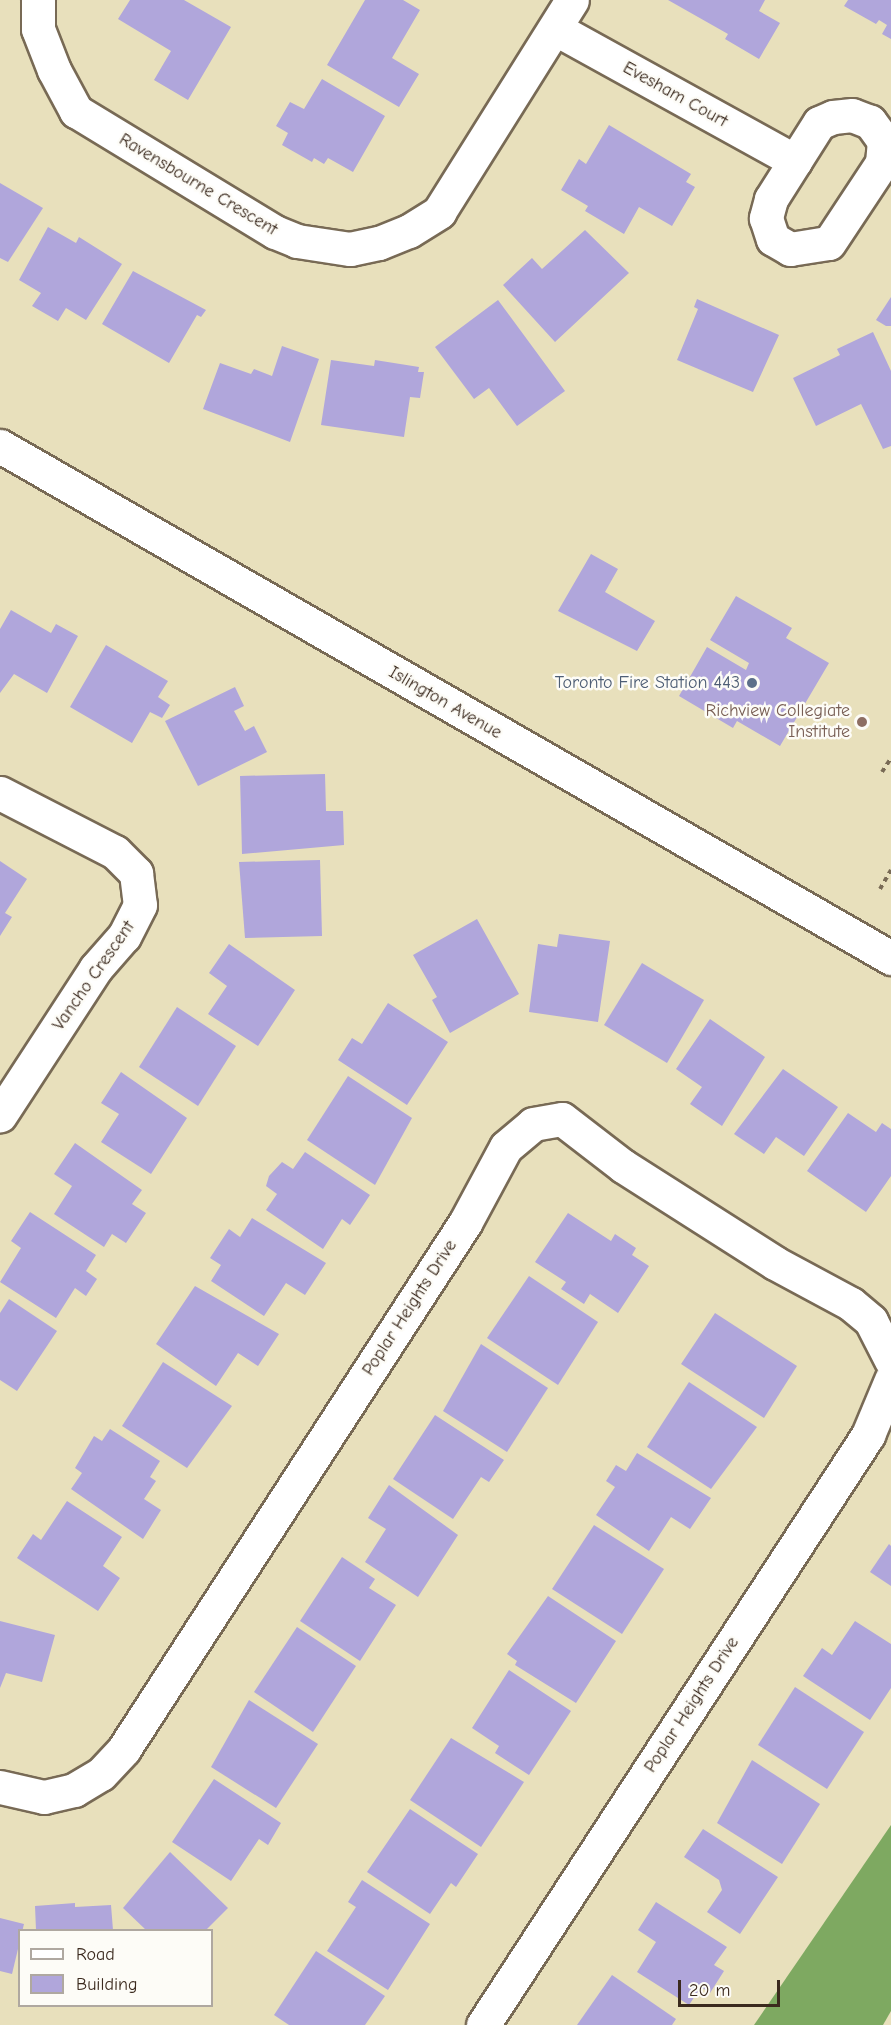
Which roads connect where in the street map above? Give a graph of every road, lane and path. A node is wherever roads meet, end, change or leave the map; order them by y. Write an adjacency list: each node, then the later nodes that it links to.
1 (38, 0): 3 (street, Ravensbourne Crescent)
2 (572, 0): 3 (street, Ravensbourne Crescent)
3 (555, 29): 4 (street, Evesham Court)
4 (795, 161)
5 (0, 446): 11 (street, Islington Avenue)
6 (891, 758): 7 (path)
7 (882, 772)
8 (0, 793): 12 (street, Vancho Crescent)
9 (891, 870): 10 (path)
10 (879, 889)
11 (891, 958)
12 (0, 1115)
13 (891, 1360): 15 (street, Poplar Heights Drive)
14 (891, 1380): 16 (street, Poplar Heights Drive)
15 (0, 1787)
16 (483, 2025)

